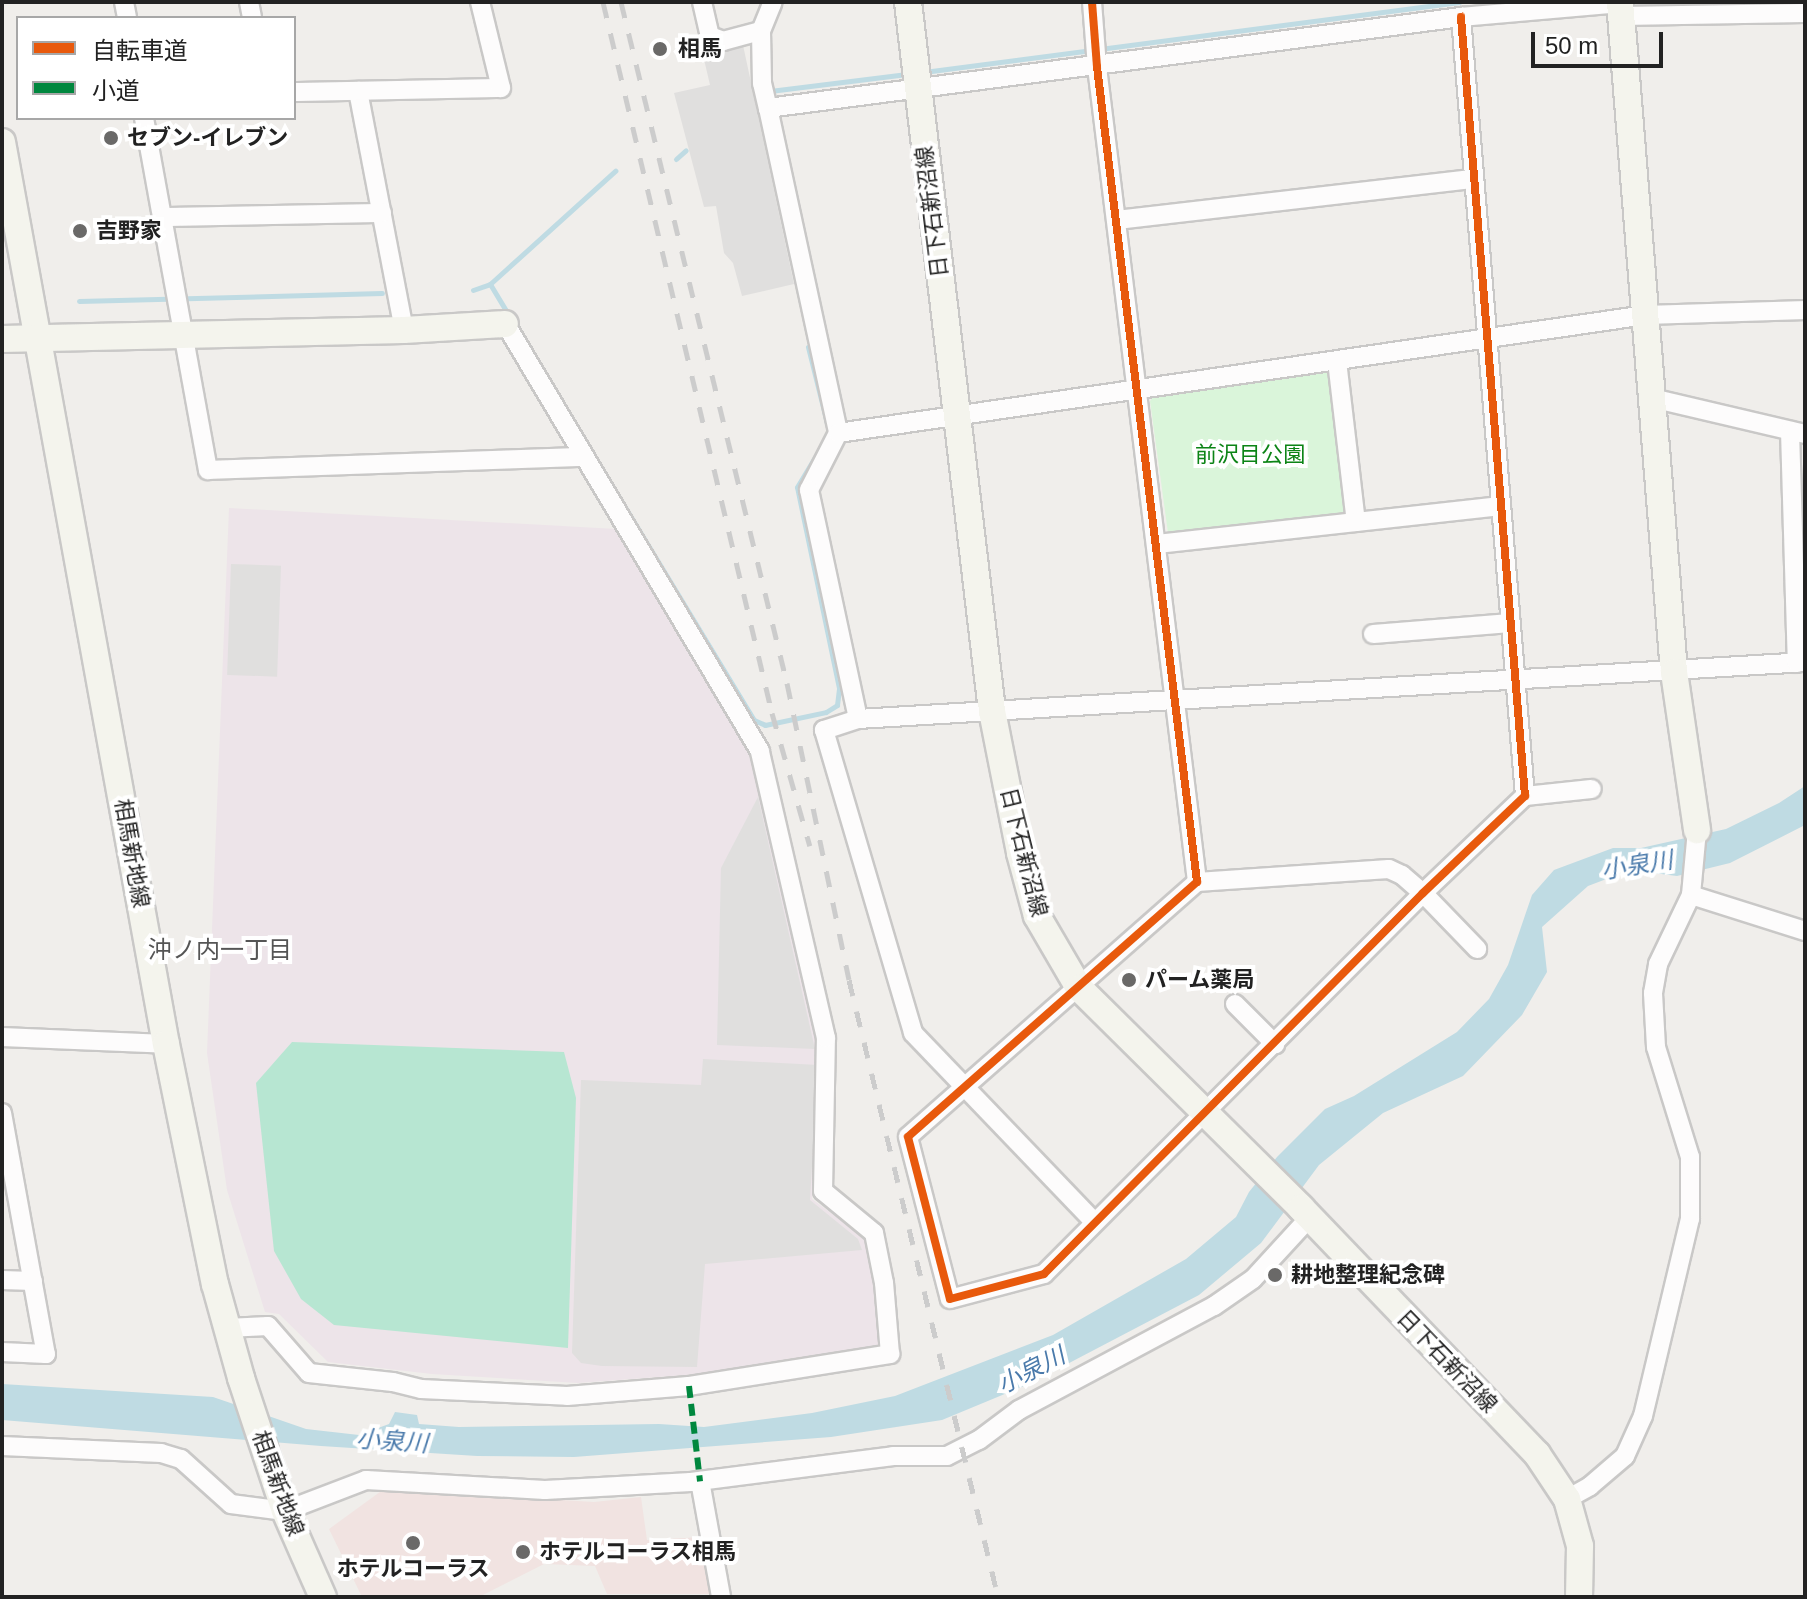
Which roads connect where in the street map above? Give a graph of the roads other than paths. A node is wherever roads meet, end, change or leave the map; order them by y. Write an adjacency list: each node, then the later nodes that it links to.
1 (480, 2): 12 (street)
2 (702, 2): 9 (street)
3 (773, 2): 9 (street)
4 (908, 2): 11 (main road, 日下石新沼線)
5 (1092, 2): 10 (street)
6 (1621, 7): 7 (street); 8 (street); 22 (main road)
7 (1805, 13)
8 (1461, 17): 10 (street); 17 (street)
9 (761, 31): 14 (street)
10 (1096, 56): 11 (street); 20 (street)
11 (916, 78): 14 (street); 32 (main road, 日下石新沼線)
12 (358, 91): 13 (street); 18 (street)
13 (296, 92)
14 (768, 108): 33 (street)
15 (144, 120): 19 (street)
16 (2, 142): 26 (main road, 相馬新地線)
17 (1474, 179): 20 (street); 28 (street)
18 (382, 213): 19 (street); 25 (street)
19 (164, 217): 23 (street)
20 (1117, 220): 30 (street)
21 (1805, 310): 22 (street)
22 (1646, 315): 28 (street); 31 (main road)
23 (183, 324): 25 (main road); 26 (main road); 35 (street)
24 (505, 324): 25 (main road); 35 (street)
25 (404, 330)
26 (37, 337): 27 (main road); 58 (main road, 相馬新地線)
27 (2, 339)
28 (1487, 339): 29 (street); 36 (street)
29 (1337, 361): 30 (street); 37 (street)
30 (1139, 389): 32 (street); 38 (street)
31 (1652, 398): 34 (street); 42 (main road)
32 (956, 415): 33 (street); 45 (main road, 日下石新沼線)
33 (838, 433): 46 (street)
34 (1798, 433): 41 (street)
35 (584, 457): 68 (street)
36 (1501, 506): 37 (street); 39 (street)
37 (1356, 522): 38 (street)
38 (1157, 544): 44 (street)
39 (1511, 623): 40 (street); 43 (street)
40 (1373, 634)
41 (1801, 662): 42 (street)
42 (1674, 672): 43 (street); 49 (main road)
43 (1516, 679): 44 (street); 48 (street)
44 (1175, 702): 45 (street); 50 (street)
45 (992, 711): 46 (street); 55 (main road, 日下石新沼線)
46 (858, 719): 60 (street)
47 (1592, 789): 48 (street)
48 (1525, 796): 52 (street)
49 (1697, 830): 51 (street)
50 (1197, 882): 52 (street); 55 (street)
51 (1692, 891): 53 (street); 72 (street)
52 (1423, 893): 54 (street); 59 (street)
53 (1805, 931)
54 (1477, 949)
55 (1079, 988): 60 (street); 62 (main road, 日下石新沼線)
56 (1235, 1004): 59 (street)
57 (2, 1037): 58 (street)
58 (166, 1044): 68 (main road, 相馬新地線)
59 (1275, 1044): 62 (street)
60 (963, 1088): 65 (street); 65 (street)
61 (2, 1113): 63 (street)
62 (1204, 1115): 64 (main road, 日下石新沼線); 65 (street)
63 (6, 1162): 67 (street)
64 (1306, 1212): 71 (street); 72 (main road, 日下石新沼線)
65 (1094, 1222)
66 (2, 1280): 67 (street)
67 (33, 1281): 69 (street)
68 (227, 1328): 73 (main road, 相馬新地線)
69 (2, 1352)
70 (2, 1446): 73 (street)
71 (700, 1481): 73 (street); 75 (street)
72 (1567, 1499): 76 (main road, 日下石新沼線)
73 (285, 1511): 74 (main road, 相馬新地線)
74 (323, 1597)
75 (721, 1597)
76 (1579, 1597)

